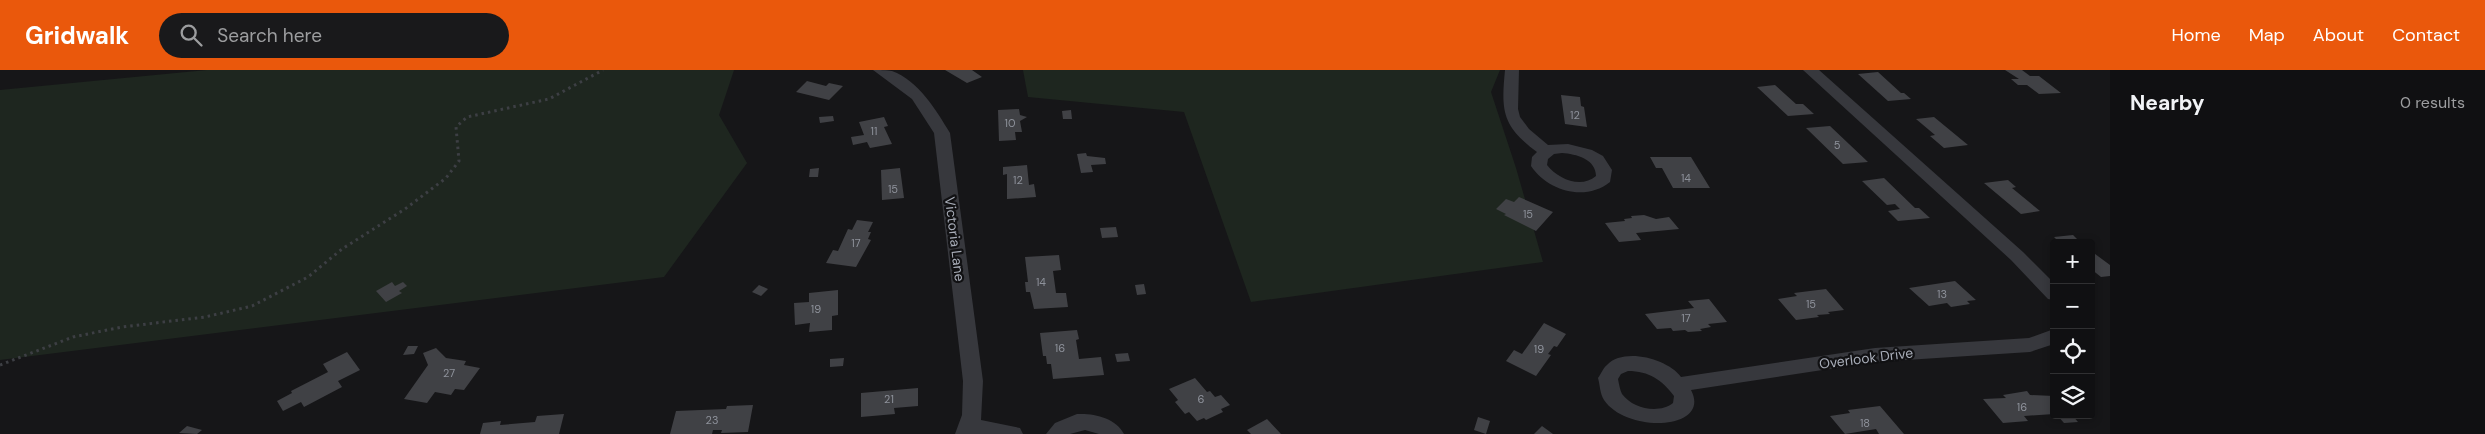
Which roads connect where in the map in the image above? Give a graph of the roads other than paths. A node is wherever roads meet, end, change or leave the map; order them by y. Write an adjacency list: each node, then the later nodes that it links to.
1 (880, 70): 8 (street, Victoria Lane)
2 (1512, 70): 4 (street)
3 (1810, 70): 5 (street)
4 (1546, 151)
5 (2050, 290)
6 (2050, 337): 7 (street, Overlook Drive)
7 (1677, 385)
8 (968, 430): 9 (street)
9 (1014, 434)
10 (1056, 434): 11 (street)
11 (1114, 434)

